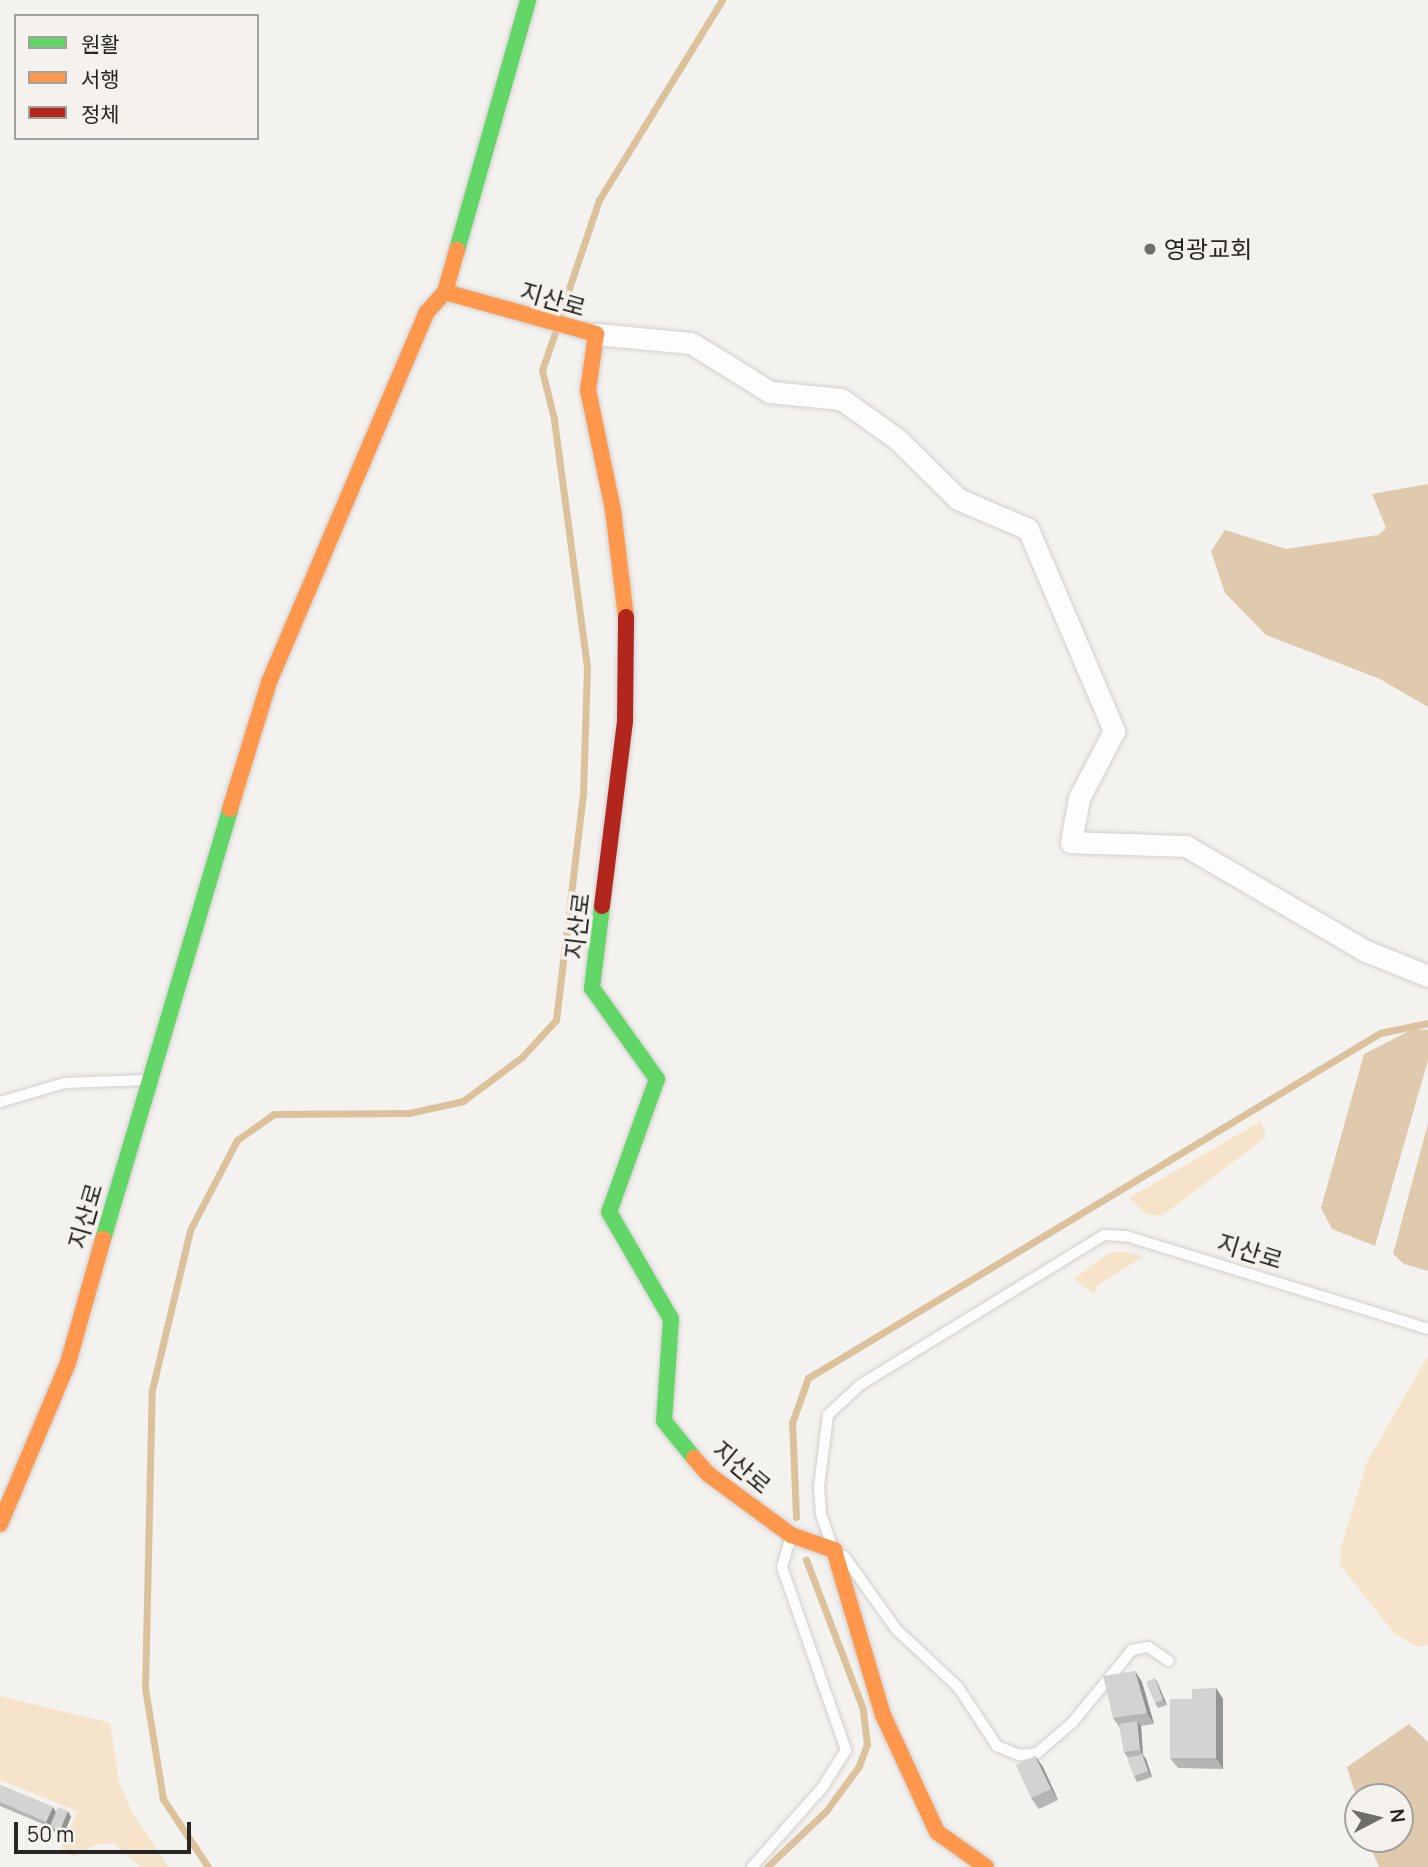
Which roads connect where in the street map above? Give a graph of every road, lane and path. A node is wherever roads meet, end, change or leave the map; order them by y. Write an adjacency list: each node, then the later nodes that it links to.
1 (528, 0): 2 (street, 지산로)
2 (445, 292): 3 (street, 지산로); 5 (street, 지산로)
3 (596, 334): 4 (street); 11 (street, 지산로)
4 (1428, 975)
5 (148, 1080): 6 (lane); 8 (street, 지산로)
6 (0, 1102)
7 (1428, 1329): 12 (lane, 지산로)
8 (18, 1490): 9 (lane); 10 (street, 지산로)
9 (0, 1498)
10 (0, 1524)
11 (791, 1535): 12 (street, 지산로); 14 (lane)
12 (834, 1550): 13 (lane, 지산로); 15 (street, 지산로)
13 (1169, 1661)
14 (752, 1867)
15 (986, 1867)

